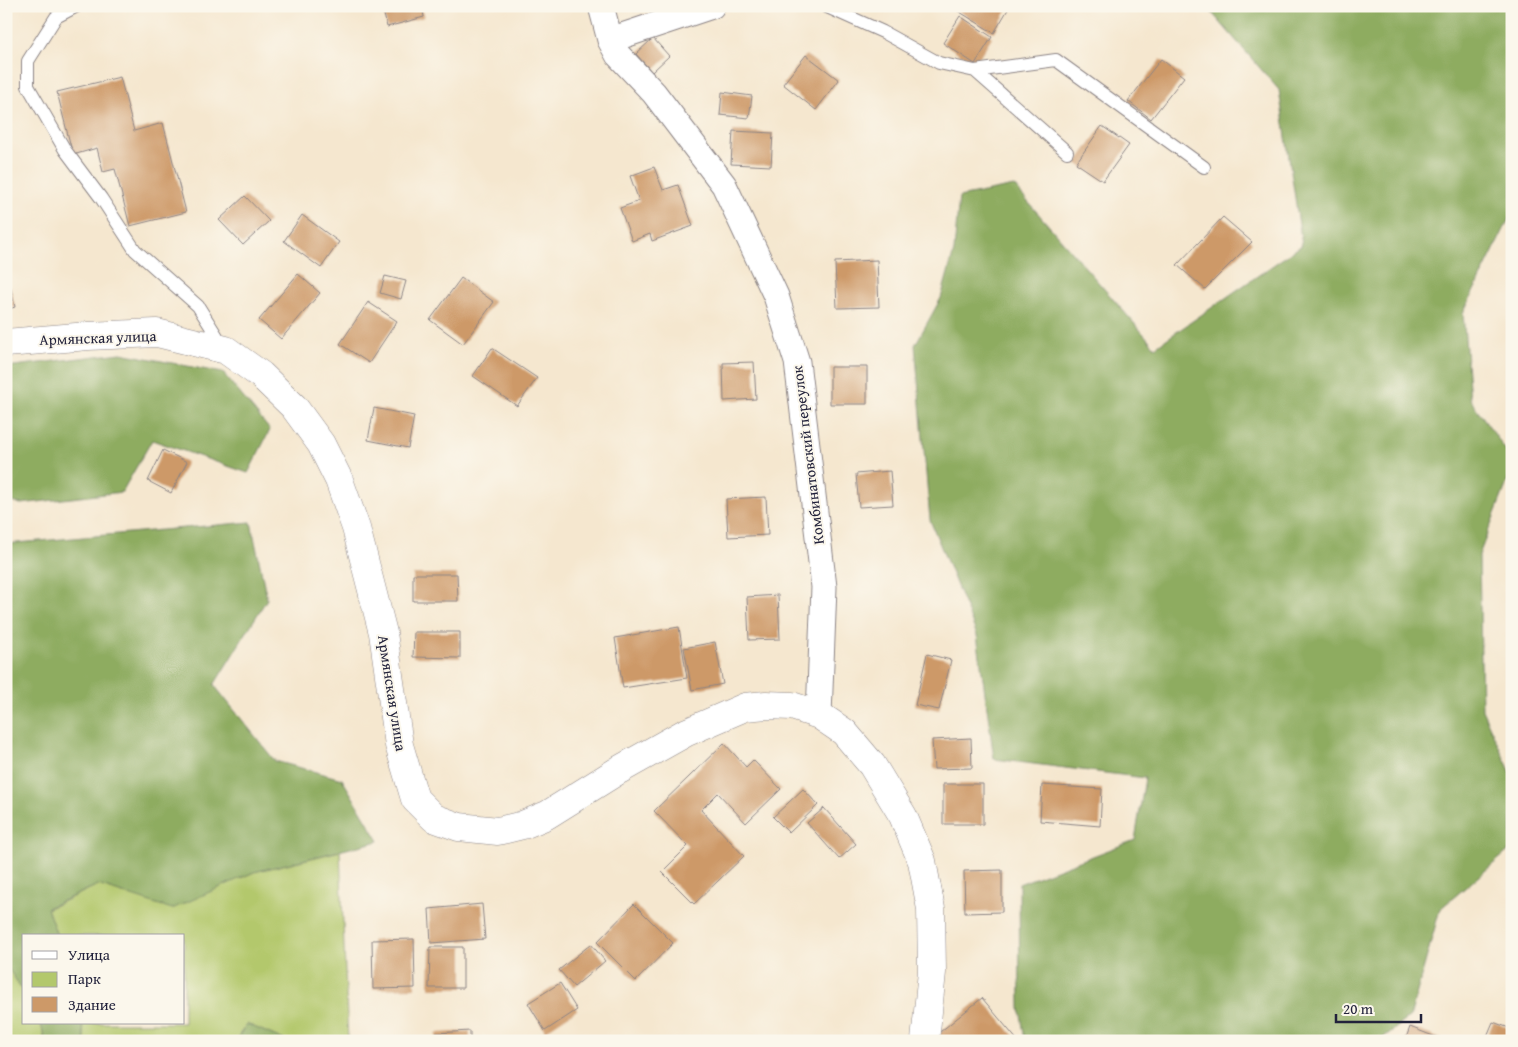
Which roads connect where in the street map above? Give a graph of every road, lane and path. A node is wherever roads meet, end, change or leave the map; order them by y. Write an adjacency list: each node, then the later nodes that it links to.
1 (77, 6): 10 (lane)
2 (601, 6): 5 (street, Комбинатовский переулок)
3 (712, 6): 5 (street)
4 (825, 6): 6 (lane)
5 (610, 40): 11 (street, Комбинатовский переулок)
6 (975, 71): 7 (lane); 8 (lane)
7 (1067, 152)
8 (1204, 167)
9 (6, 343): 10 (street, Армянская улица)
10 (226, 350): 11 (street, Армянская улица)
11 (819, 715): 12 (street, Армянская улица)
12 (925, 1041)

